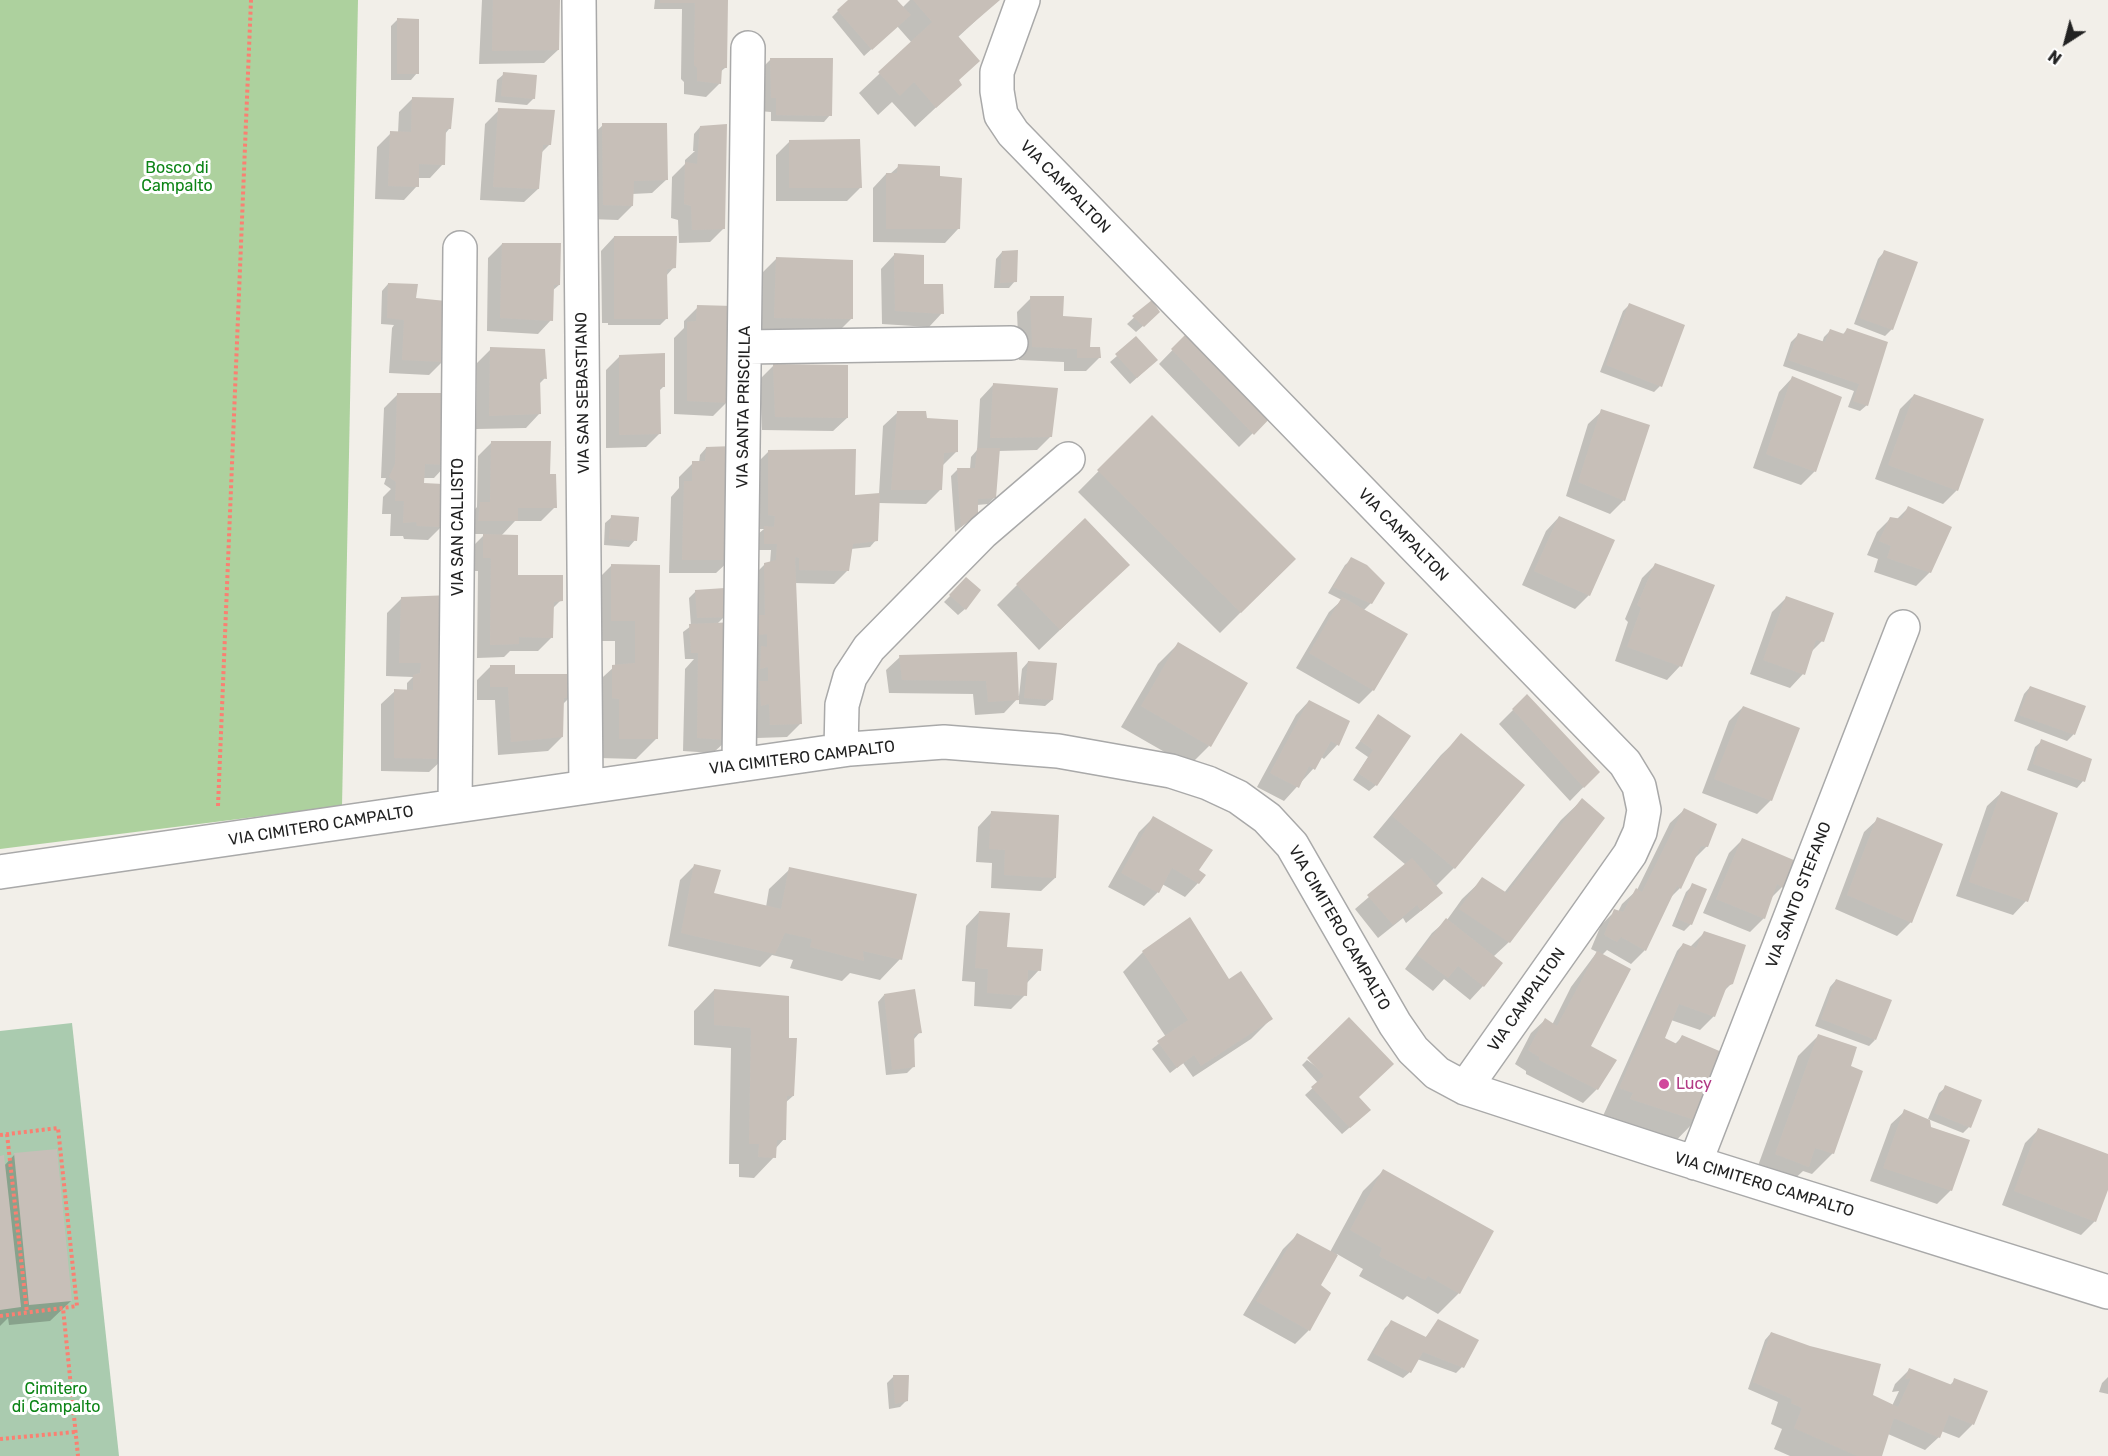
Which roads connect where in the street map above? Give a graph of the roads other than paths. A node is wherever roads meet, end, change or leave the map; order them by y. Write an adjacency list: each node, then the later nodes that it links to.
1 (579, 0): 11 (street, VIA SAN SEBASTIANO)
2 (1023, 0): 14 (street, VIA CAMPALTON)
3 (748, 48): 6 (street, VIA SANTA PRISCILLA)
4 (460, 248): 12 (street, VIA SAN CALLISTO)
5 (1011, 343): 6 (street)
6 (745, 347): 10 (street, VIA SANTA PRISCILLA)
7 (1068, 459): 9 (street)
8 (1903, 627): 15 (street, VIA SANTO STEFANO)
9 (841, 750): 10 (street, VIA CIMITERO CAMPALTO); 14 (street, VIA CIMITERO CAMPALTO)
10 (739, 765): 11 (street, VIA CIMITERO CAMPALTO)
11 (586, 787): 12 (street, VIA CIMITERO CAMPALTO)
12 (455, 806): 13 (street, VIA CIMITERO CAMPALTO)
13 (0, 872)
14 (1465, 1088): 15 (street, VIA CIMITERO CAMPALTO)
15 (1695, 1163): 16 (street, VIA CIMITERO CAMPALTO)
16 (2108, 1292)

